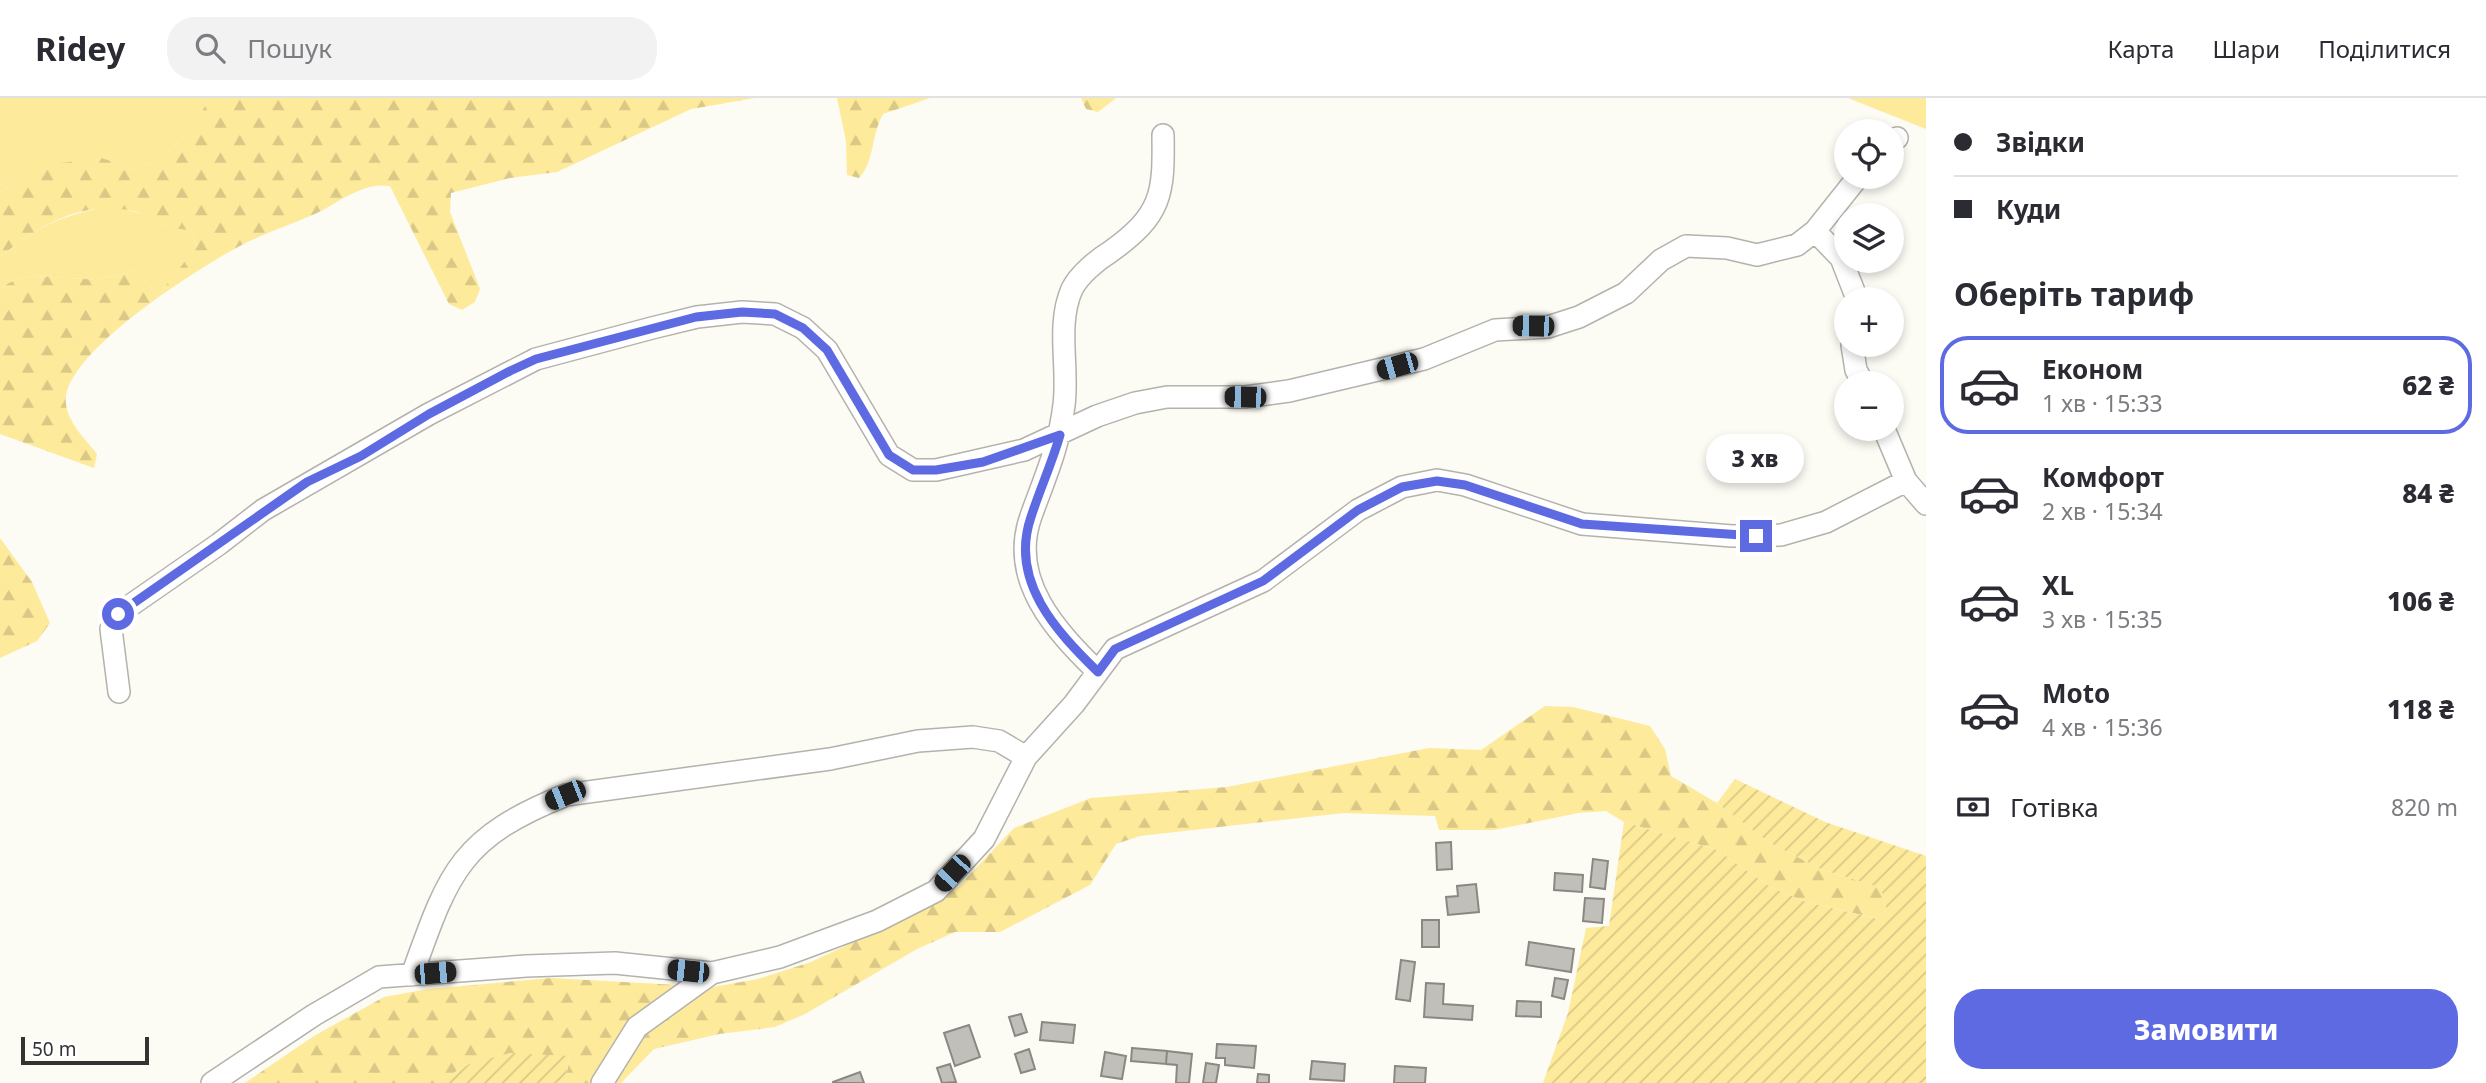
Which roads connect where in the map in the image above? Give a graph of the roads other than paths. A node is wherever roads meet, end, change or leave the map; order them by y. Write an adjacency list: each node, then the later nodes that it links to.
1 (1163, 135): 5 (street)
2 (1848, 189): 3 (street)
3 (1815, 231): 4 (street); 5 (street)
4 (1852, 287)
5 (1060, 435): 9 (street); 10 (street)
6 (1889, 441): 7 (street)
7 (1906, 481): 8 (street); 9 (street)
8 (1926, 503)
9 (1098, 672): 11 (street)
10 (119, 692)
11 (1026, 757): 12 (street); 13 (street)
12 (712, 973): 13 (street); 15 (street)
13 (412, 975): 14 (street)
14 (212, 1083)
15 (602, 1083)

